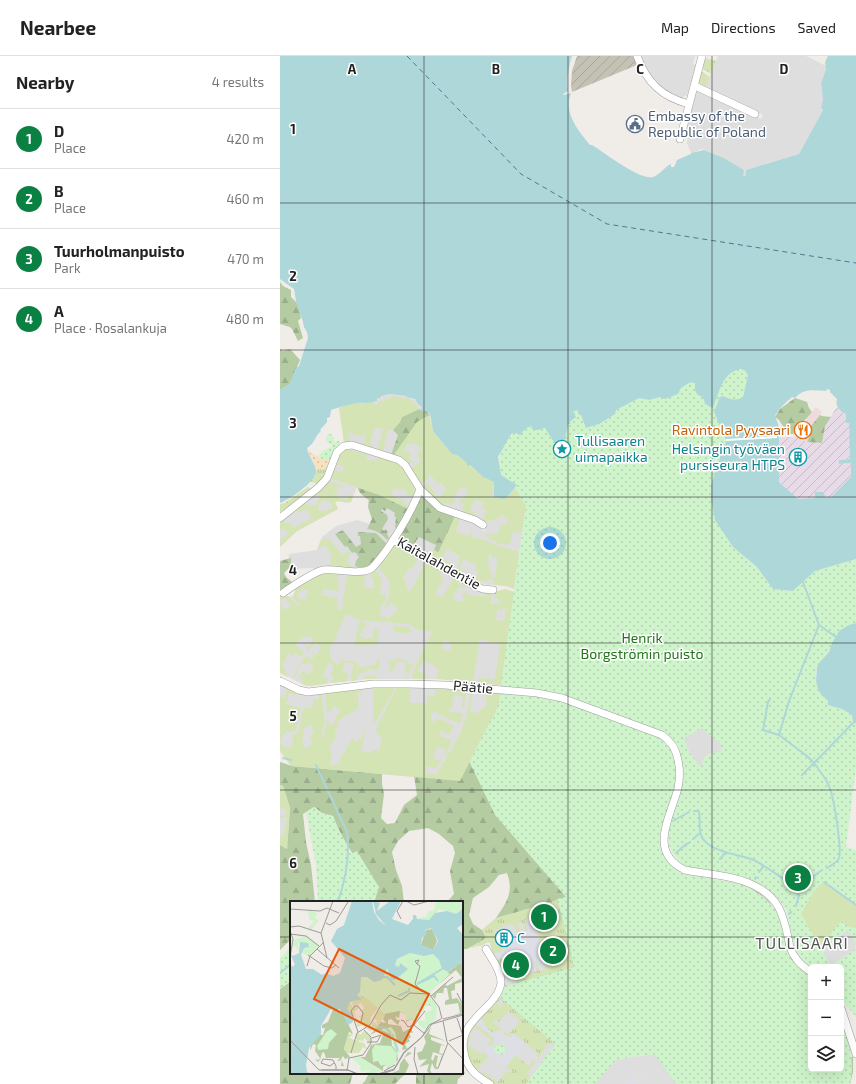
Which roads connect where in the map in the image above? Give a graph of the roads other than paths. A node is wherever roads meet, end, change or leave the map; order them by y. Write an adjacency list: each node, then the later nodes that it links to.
1 (637, 56): 4 (street)
2 (702, 56): 3 (street)
3 (695, 86): 4 (street); 5 (street)
4 (689, 104): 6 (street)
5 (755, 114)
6 (680, 139)
7 (420, 489): 8 (street); 9 (street); 10 (street, Kaitalahdentie)
8 (280, 518)
9 (484, 526)
10 (393, 540): 11 (street, Kaitalahdentie); 12 (street)
11 (493, 590)
12 (282, 593)
13 (280, 681): 15 (street, Päätie)
14 (486, 949): 18 (street)
15 (808, 970)
16 (844, 1017): 17 (street)
17 (856, 1054)
18 (490, 1084)

